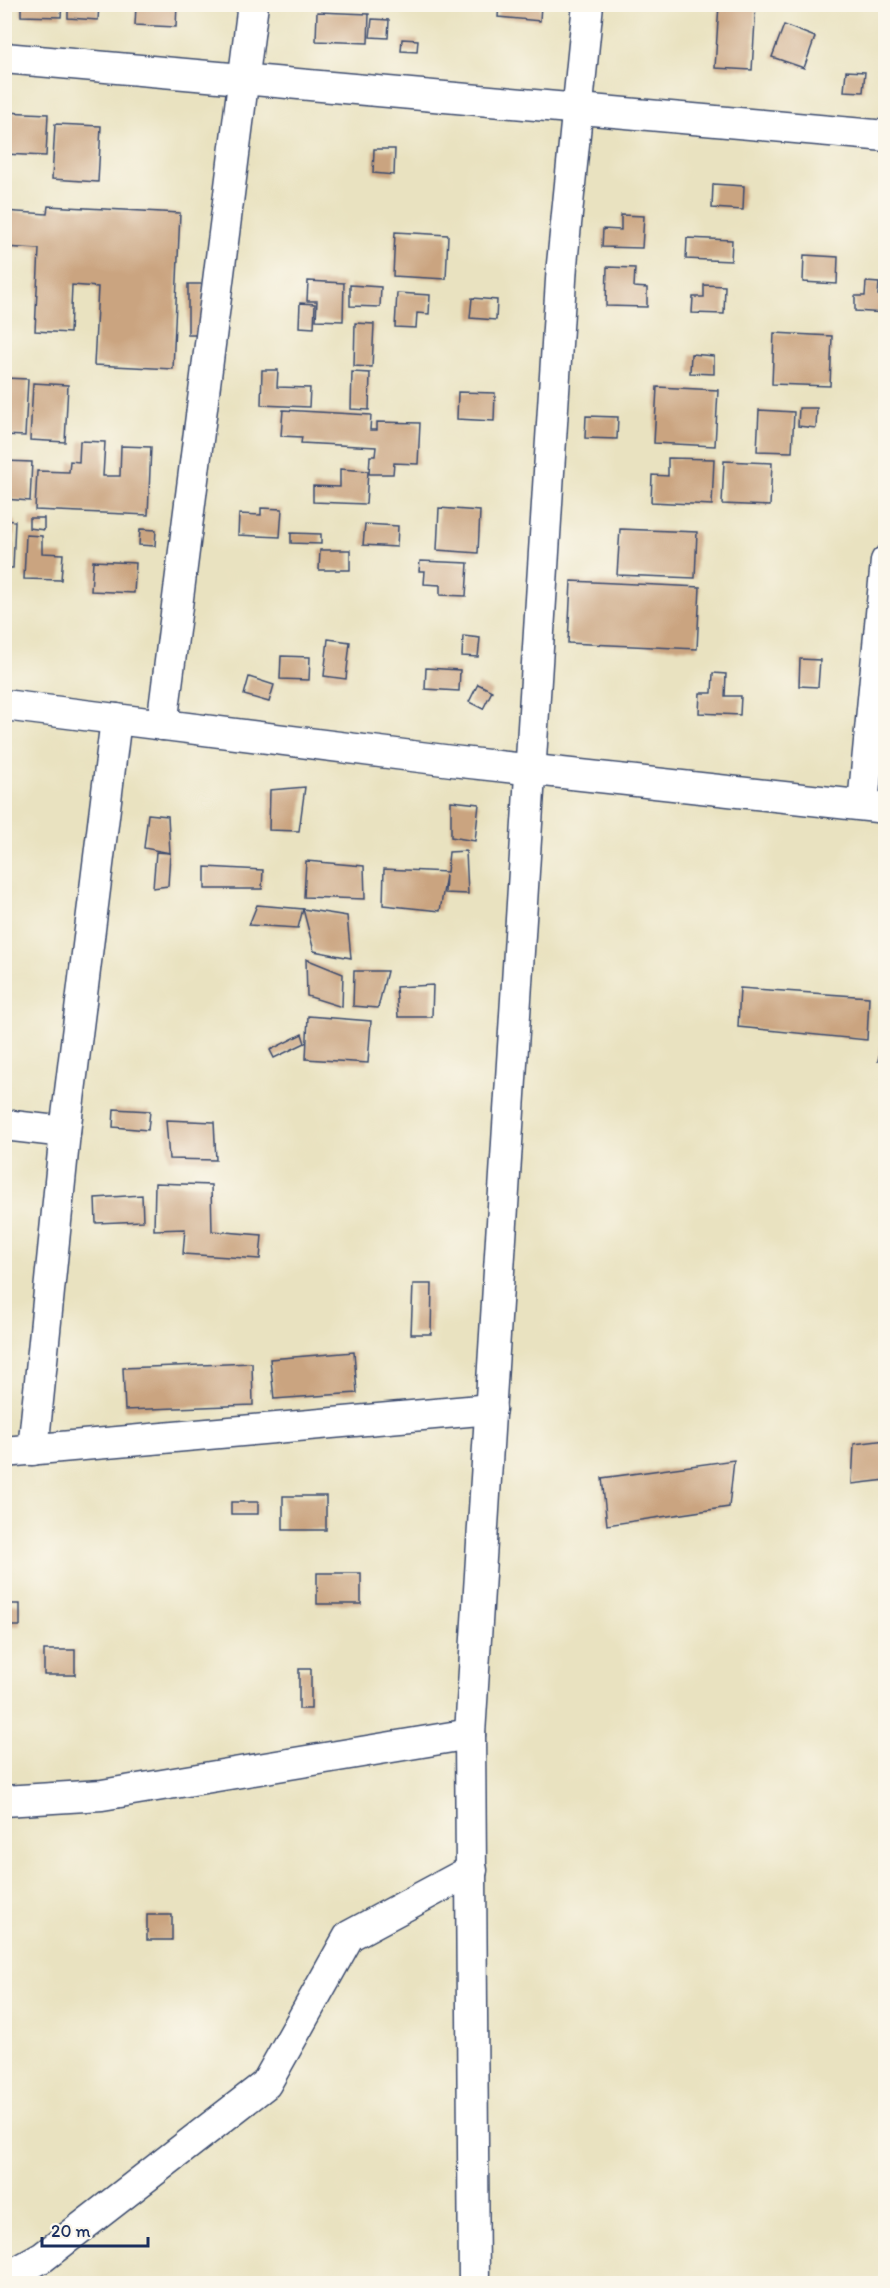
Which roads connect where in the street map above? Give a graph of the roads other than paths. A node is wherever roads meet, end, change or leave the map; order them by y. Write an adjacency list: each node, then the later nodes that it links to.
1 (253, 4): 4 (street)
2 (588, 4): 5 (street)
3 (4, 58): 4 (street)
4 (243, 80): 5 (street); 10 (street)
5 (578, 109): 6 (street); 11 (street)
6 (885, 136)
7 (885, 561): 12 (street)
8 (4, 705): 9 (street)
9 (116, 719): 10 (street); 14 (street)
10 (162, 725): 11 (street)
11 (532, 770): 12 (street); 15 (street)
12 (874, 807)
13 (4, 1125): 14 (street)
14 (65, 1132): 16 (street)
15 (491, 1409): 16 (street); 17 (street)
16 (19, 1451)
17 (470, 1734): 18 (street); 19 (street)
18 (4, 1801)
19 (472, 1870): 20 (street); 21 (street)
20 (4, 2278)
21 (474, 2283)

